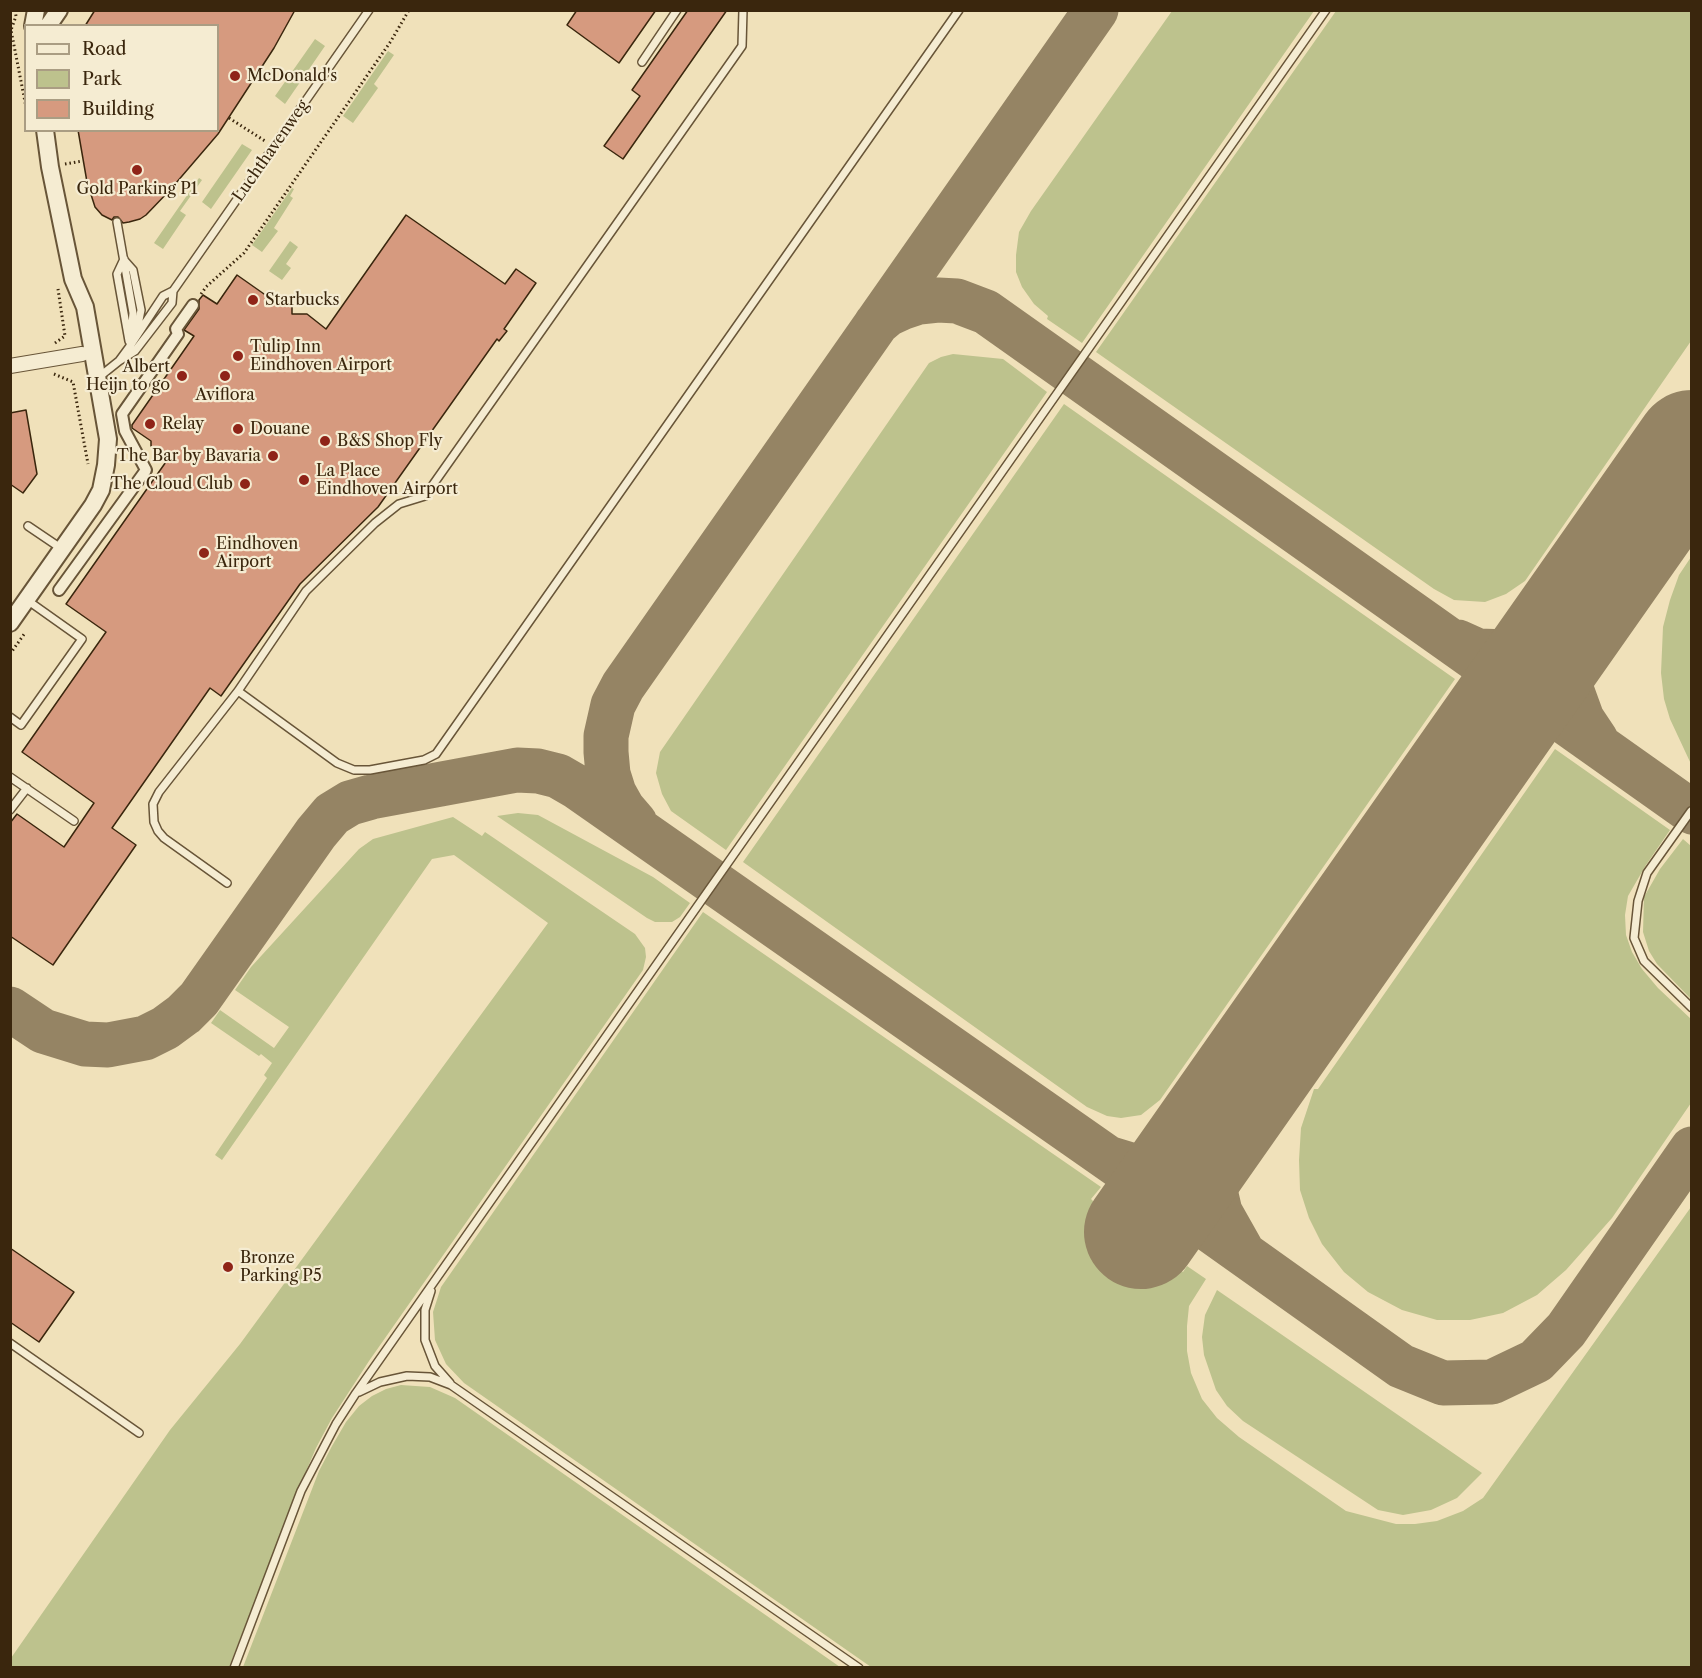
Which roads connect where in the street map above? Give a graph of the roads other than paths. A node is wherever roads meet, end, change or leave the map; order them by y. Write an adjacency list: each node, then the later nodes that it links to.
1 (59, 10): 7 (street)
2 (369, 10): 13 (lane, Luchthavenweg)
3 (677, 10): 8 (lane)
4 (743, 10): 26 (lane)
5 (959, 10): 26 (lane)
6 (1326, 10): 35 (lane)
7 (49, 24)
8 (642, 62)
9 (45, 132): 12 (street)
10 (117, 222): 11 (lane, Luchthavenweg)
11 (124, 260): 15 (lane, Luchthavenweg); 15 (lane, Luchthavenweg)
12 (73, 279): 16 (street); 19 (street)
13 (173, 291): 15 (lane, Luchthavenweg); 17 (lane, Luchthavenweg)
14 (193, 305): 23 (street)
15 (130, 346): 17 (lane, Luchthavenweg)
16 (82, 354): 18 (street); 20 (street)
17 (119, 361): 19 (lane, Luchthavenweg)
18 (10, 366)
19 (97, 379): 20 (street)
20 (106, 457): 22 (street)
21 (28, 526): 22 (lane)
22 (62, 549): 24 (street)
23 (59, 590)
24 (26, 600): 25 (street); 27 (lane)
25 (10, 623)
26 (238, 692): 33 (lane)
27 (10, 717)
28 (10, 777): 29 (lane)
29 (27, 788): 30 (lane); 32 (lane)
30 (10, 810)
31 (1691, 811): 34 (lane)
32 (74, 821)
33 (228, 883)
34 (1692, 1008)
35 (434, 1282): 37 (lane); 38 (lane)
36 (10, 1343): 39 (lane)
37 (451, 1385): 38 (lane); 41 (lane)
38 (356, 1393): 40 (lane)
39 (139, 1433)
40 (234, 1668)
41 (859, 1668)

